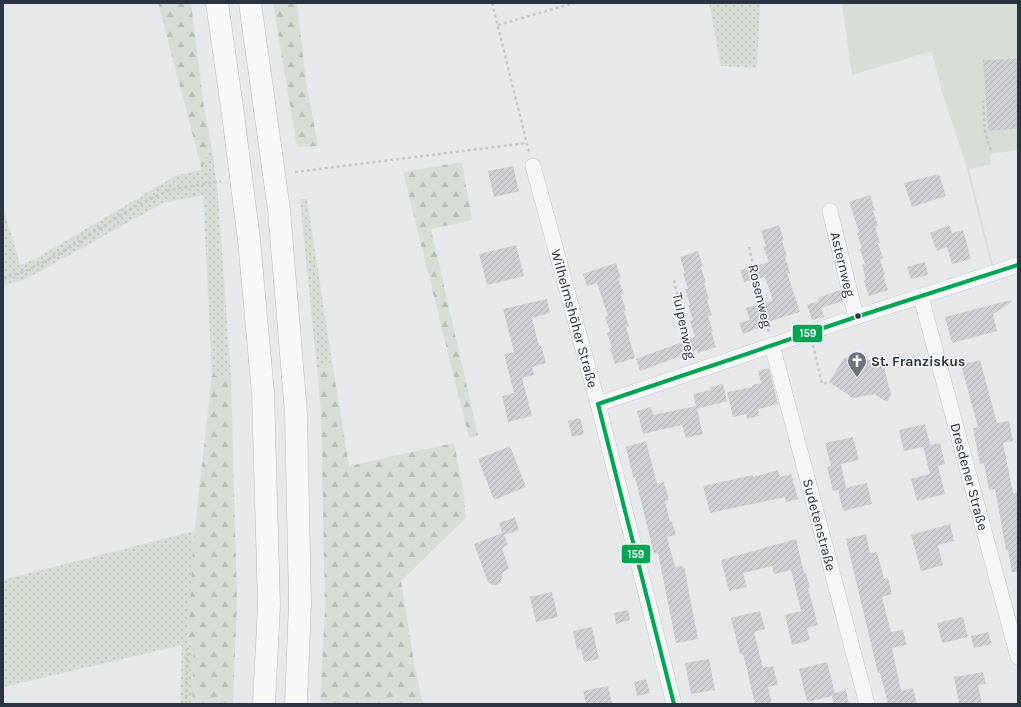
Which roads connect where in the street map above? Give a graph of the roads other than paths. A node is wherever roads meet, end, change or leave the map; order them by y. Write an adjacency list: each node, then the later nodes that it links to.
1 (217, 3): 11 (highway)
2 (250, 3): 12 (highway)
3 (533, 166): 9 (street, Wilhelmshöher Straße)
4 (830, 211): 7 (street, Asternweg)
5 (1018, 265): 6 (street)
6 (921, 297): 7 (street); 10 (street, Dresdener Straße)
7 (856, 317): 8 (street)
8 (772, 346): 9 (street); 14 (street, Sudetenstraße)
9 (598, 404): 13 (street, Wilhelmshöher Straße)
10 (1018, 657)
11 (264, 704)
12 (296, 704)
13 (674, 704)
14 (867, 704)

